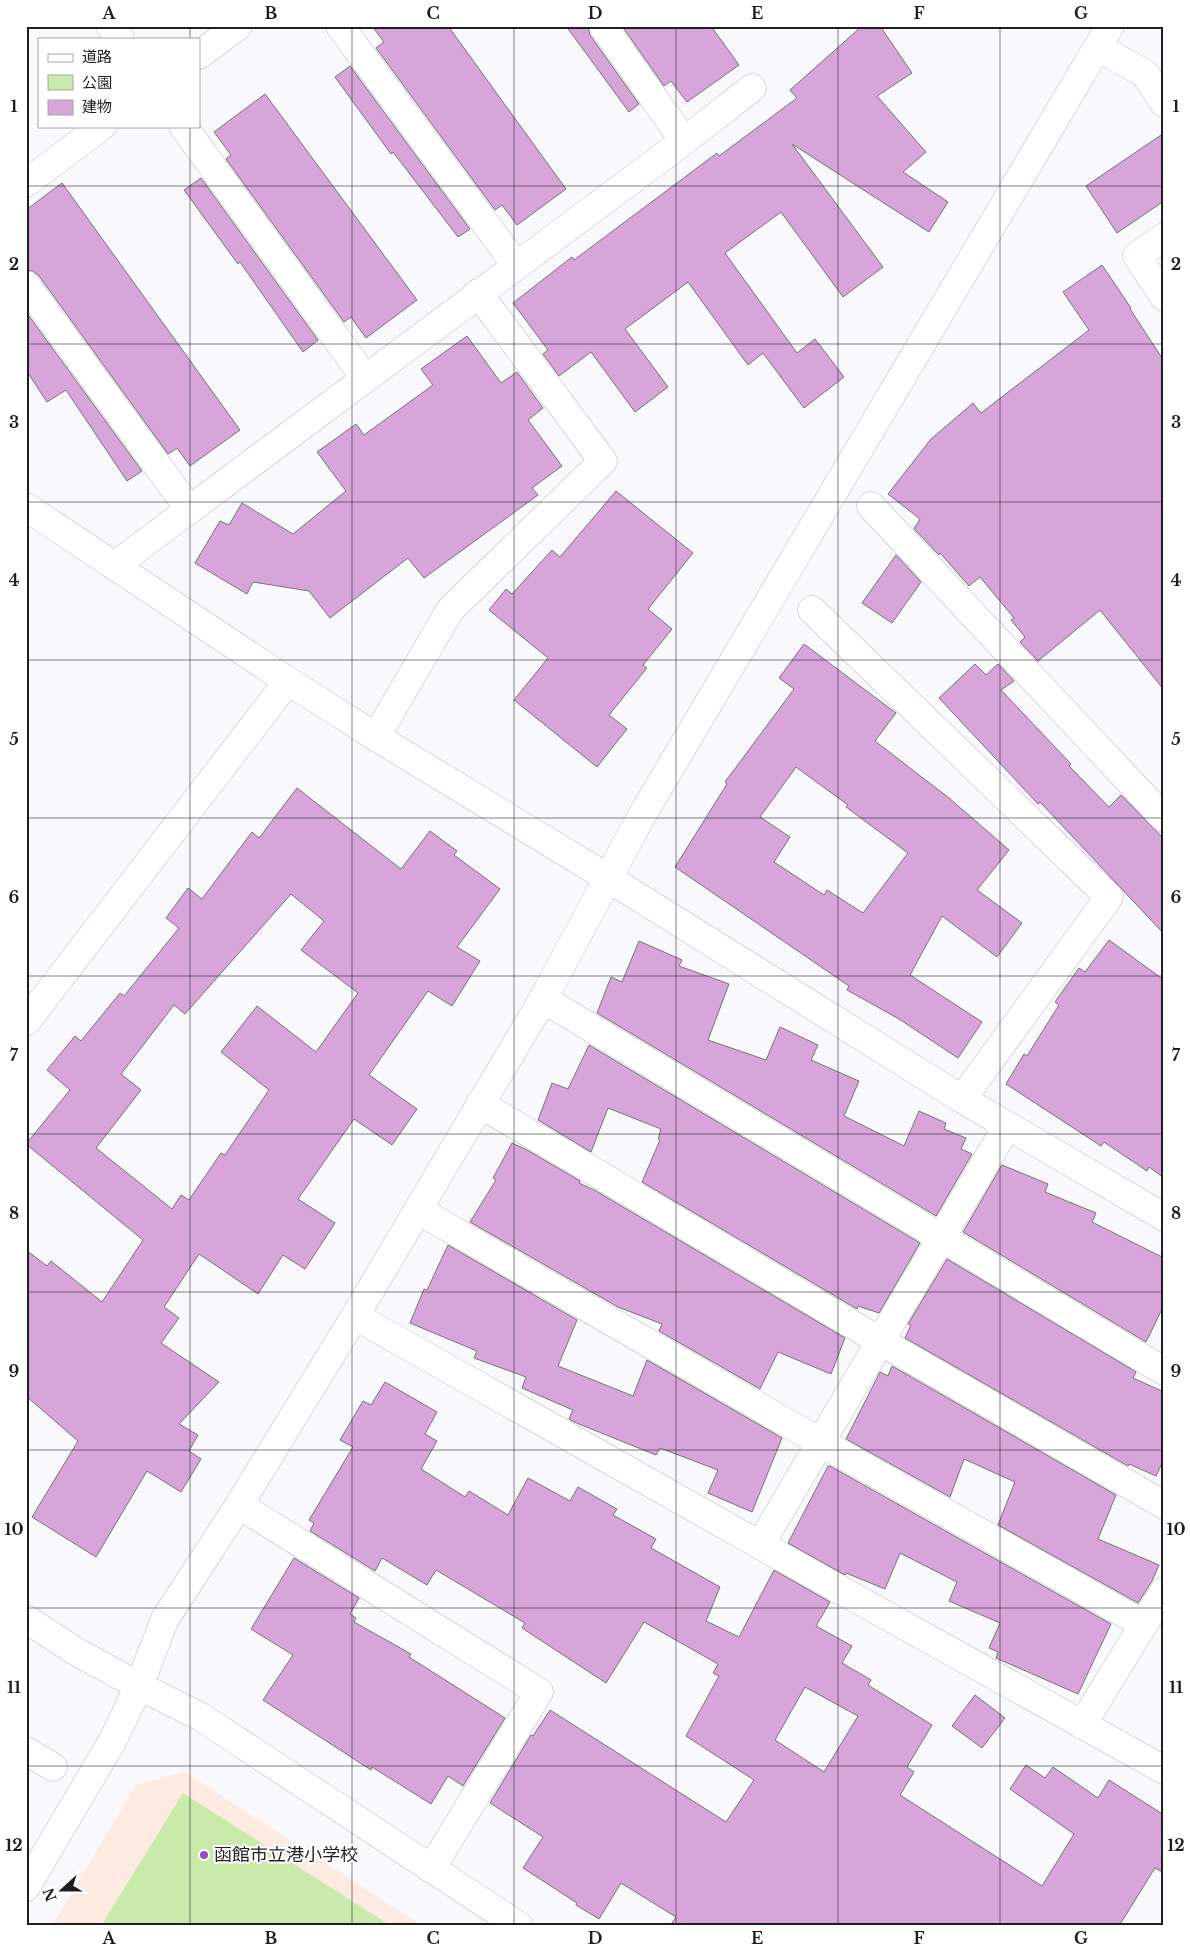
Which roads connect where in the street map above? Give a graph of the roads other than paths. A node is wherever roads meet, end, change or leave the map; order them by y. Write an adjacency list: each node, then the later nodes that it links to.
1 (110, 26): 6 (street)
2 (238, 26): 7 (street)
3 (340, 26): 15 (street)
4 (603, 26): 12 (street)
5 (1104, 37): 9 (street); 28 (street)
6 (119, 38)
7 (200, 54)
8 (752, 88): 12 (street)
9 (1164, 102)
10 (99, 128): 13 (street)
11 (185, 128): 19 (street)
12 (684, 141): 15 (street)
13 (26, 183)
14 (1164, 237): 18 (street)
15 (516, 264): 17 (street)
16 (26, 286): 22 (street)
17 (478, 293): 19 (street); 26 (street)
18 (1164, 297)
19 (365, 378): 22 (street)
20 (871, 506): 27 (street)
21 (26, 507): 23 (street)
22 (190, 509): 23 (street)
23 (114, 566): 25 (street)
24 (812, 610): 31 (street)
25 (288, 681): 26 (street); 30 (street)
26 (376, 736): 28 (street)
27 (1164, 818)
28 (608, 878): 29 (street); 31 (street)
29 (543, 999): 32 (street); 36 (street)
30 (26, 1022)
31 (962, 1099): 33 (street)
32 (480, 1104): 34 (street); 38 (street)
33 (1007, 1126): 35 (street); 36 (street)
34 (418, 1210): 37 (street); 40 (street)
35 (1164, 1217)
36 (941, 1237): 38 (street); 39 (street)
37 (355, 1316): 41 (street); 43 (street)
38 (880, 1341): 40 (street); 42 (street)
39 (1164, 1371)
40 (820, 1442): 43 (street); 46 (street)
41 (239, 1505): 47 (street); 52 (street)
42 (1164, 1505)
43 (760, 1545): 48 (street)
44 (1164, 1591): 46 (street)
45 (26, 1619): 47 (street)
46 (1143, 1624): 48 (street)
47 (139, 1686): 52 (street); 53 (street)
48 (1082, 1725): 51 (street)
49 (26, 1752): 50 (street)
50 (53, 1767)
51 (1164, 1770)
52 (431, 1869): 54 (street)
53 (26, 1887)
54 (519, 1926)

